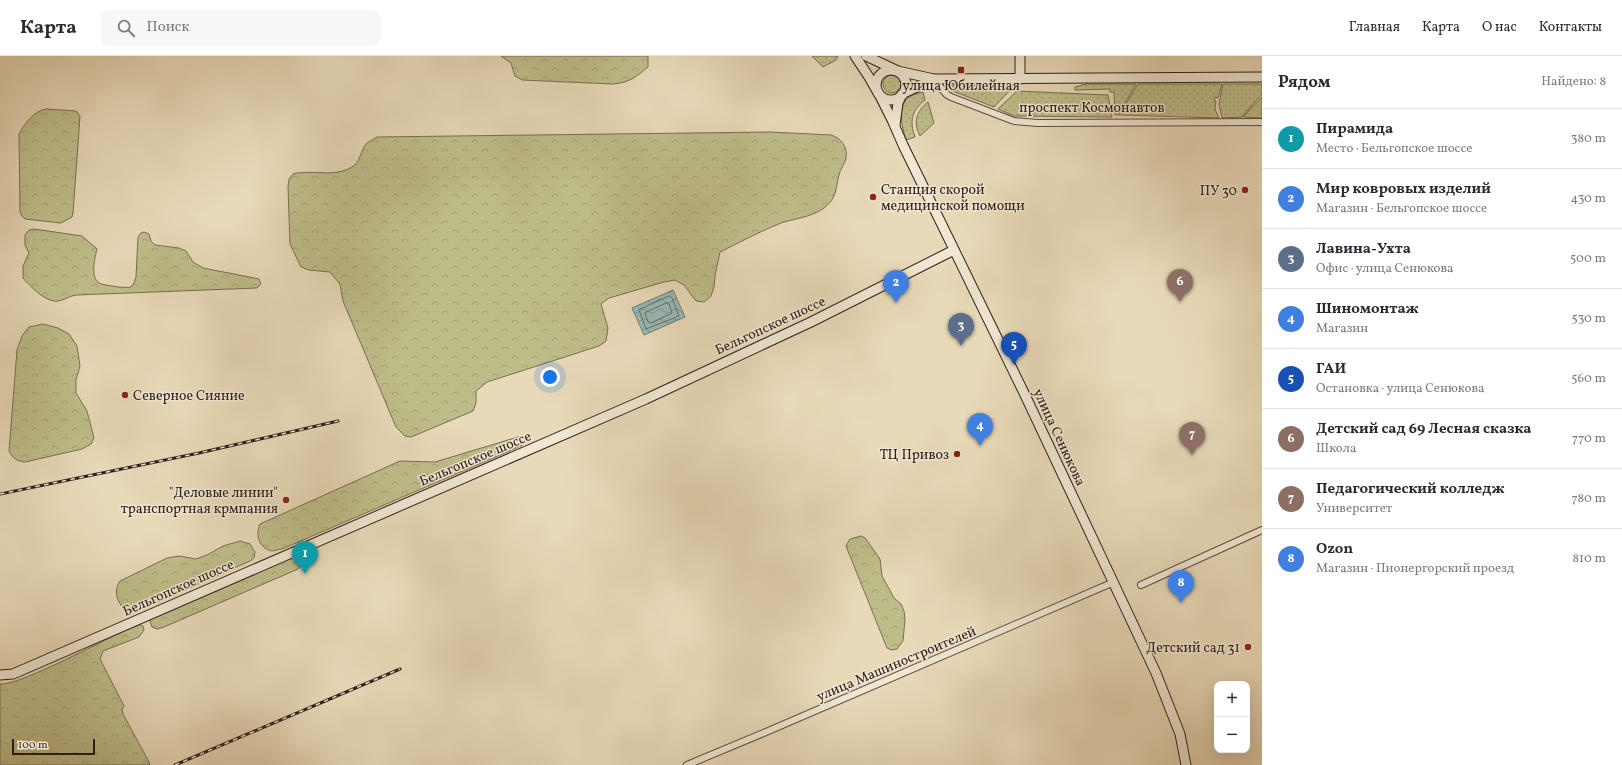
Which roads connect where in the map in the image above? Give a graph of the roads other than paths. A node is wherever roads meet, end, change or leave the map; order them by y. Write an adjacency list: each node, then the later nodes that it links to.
1 (855, 56): 8 (main road, улица Сенюкова)
2 (866, 56): 4 (main road)
3 (1020, 56): 7 (main road)
4 (898, 71): 6 (main road, проспект Космонавтов); 8 (main road); 9 (main road, улица Сенюкова)
5 (1262, 77): 7 (main road, проспект Космонавтов)
6 (934, 79): 7 (main road, проспект Космонавтов); 9 (main road, проспект Космонавтов); 10 (street, проспект Космонавтов)
7 (1020, 79)
8 (879, 92): 9 (main road); 11 (main road, улица Сенюкова)
9 (902, 94): 11 (main road, улица Сенюкова)
10 (1262, 122)
11 (895, 125): 12 (main road, улица Сенюкова)
12 (954, 250): 14 (main road, улица Сенюкова); 16 (main road, Бельгопское шоссе)
13 (1262, 530): 15 (street)
14 (1114, 582): 17 (street, улица Машиностроителей); 18 (main road, улица Сенюкова)
15 (1142, 585)
16 (0, 675)
17 (687, 765)
18 (1186, 765)

